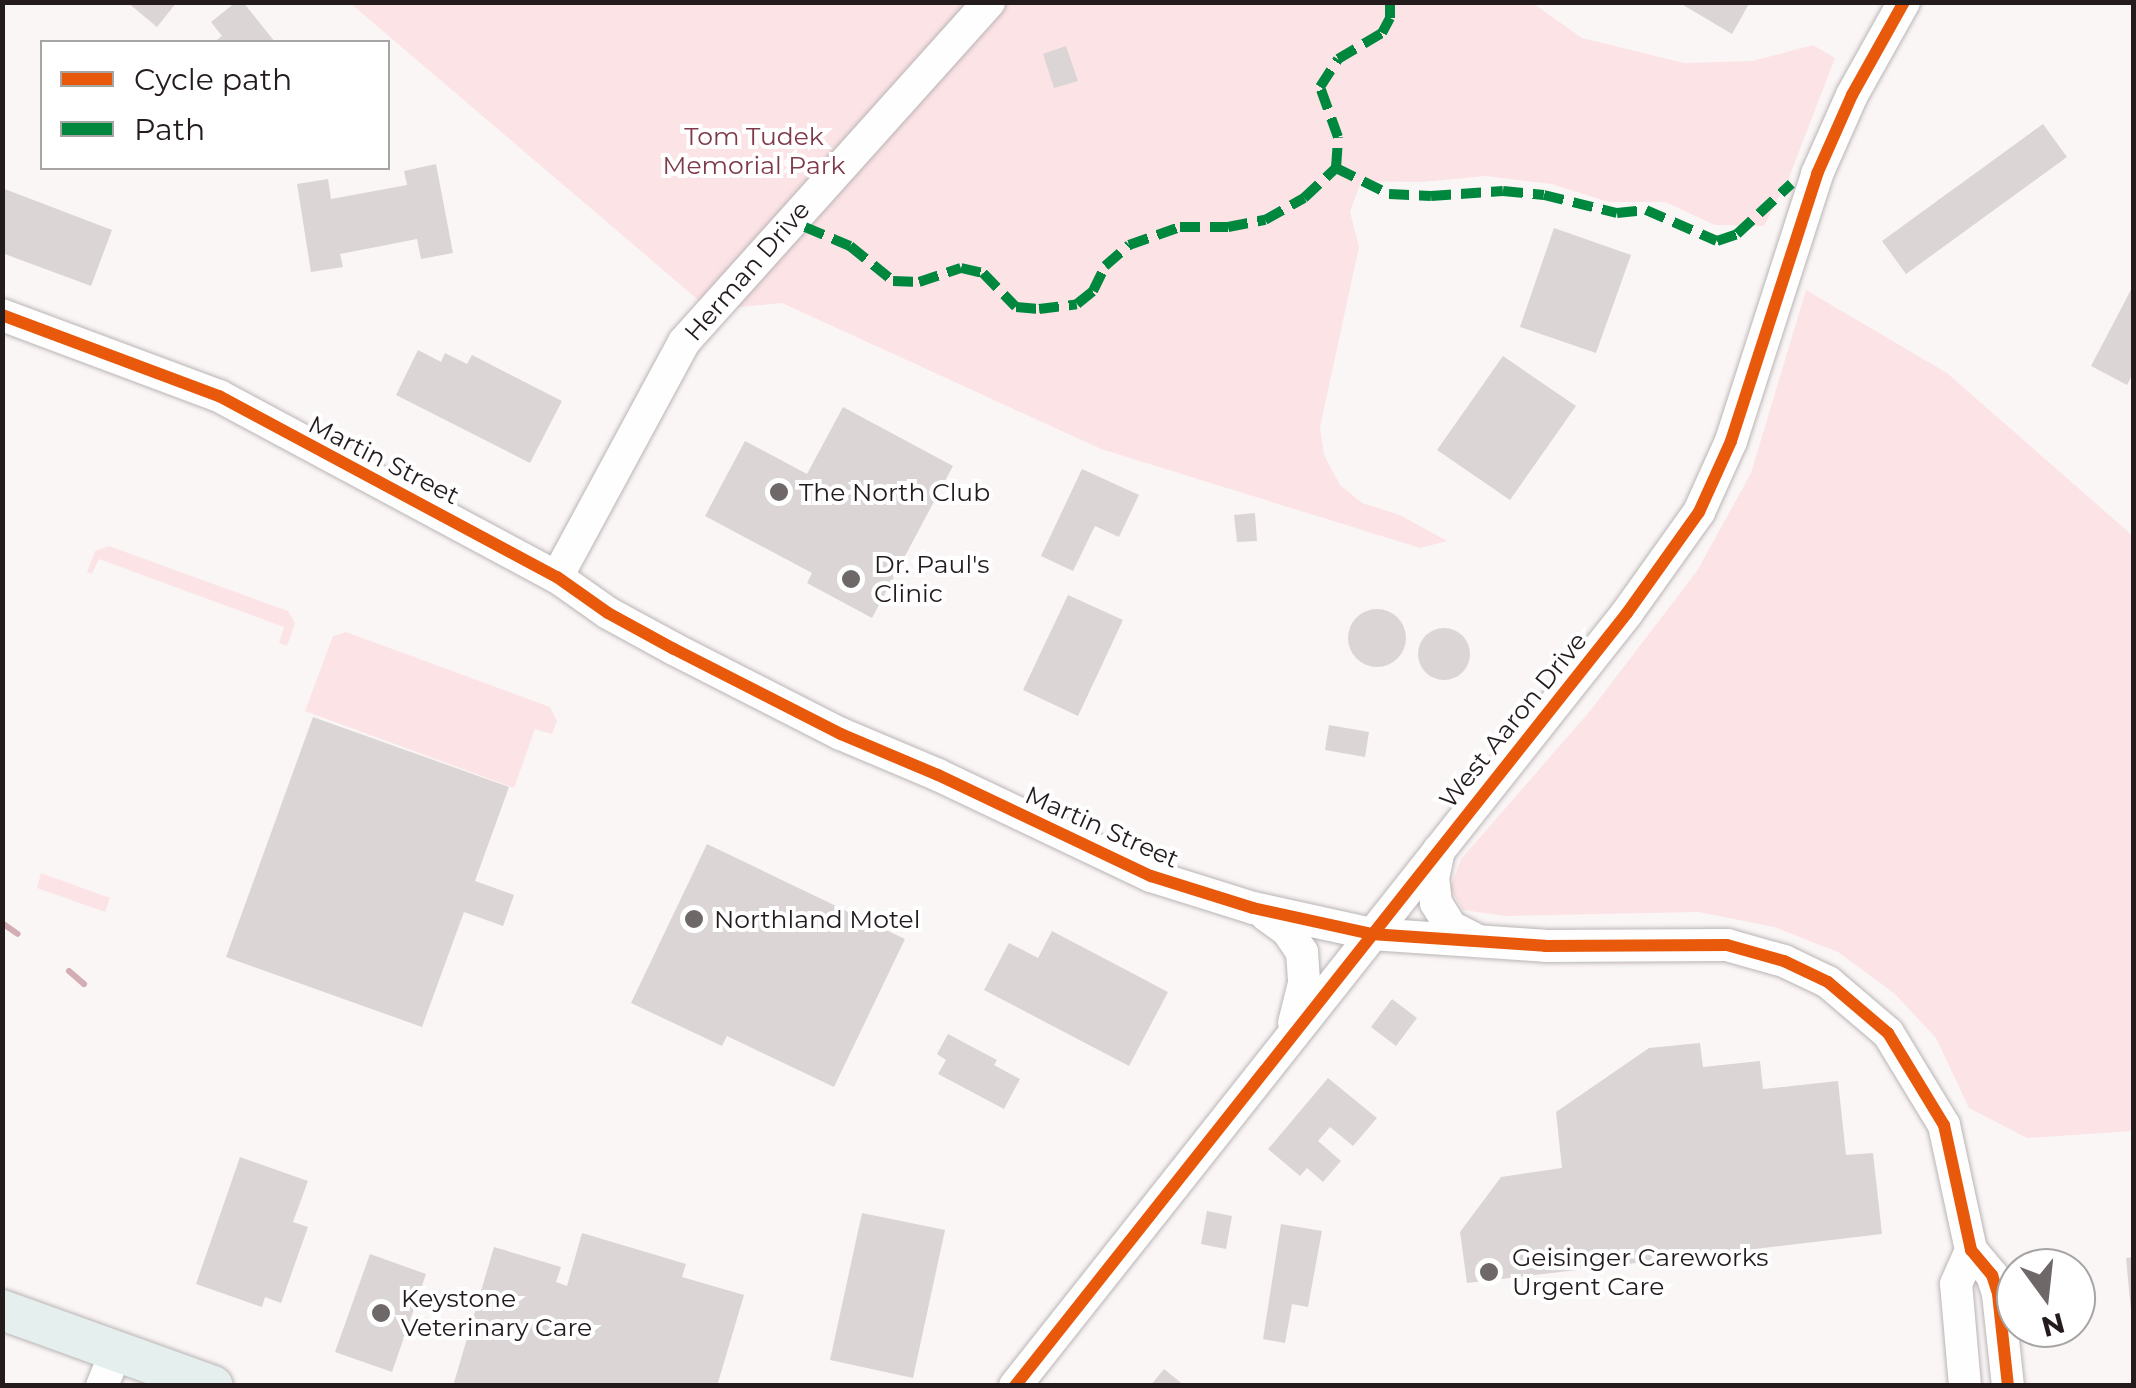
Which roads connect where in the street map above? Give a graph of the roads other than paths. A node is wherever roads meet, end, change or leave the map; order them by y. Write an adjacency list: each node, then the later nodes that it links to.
1 (989, 2): 6 (street, Herman Drive)
2 (1904, 2): 7 (street, West Aaron Drive)
3 (2, 314): 5 (street, Martin Street)
4 (2, 337): 5 (street, Martin Street)
5 (262, 423): 6 (street, Martin Street)
6 (557, 577): 8 (street, Martin Street)
7 (1440, 847): 9 (street, West Aaron Drive); 10 (street)
8 (1254, 908): 9 (street, Martin Street); 11 (street)
9 (1371, 934): 10 (street, Martin Street); 11 (street, West Aaron Drive)
10 (1486, 943): 12 (street, Martin Street)
11 (1287, 1040): 16 (street, West Aaron Drive)
12 (1971, 1250): 17 (street, Martin Street); 18 (street, Martin Street)
13 (2, 1310): 14 (main road)
14 (109, 1369): 15 (main road)
15 (213, 1386)
16 (1015, 1386)
17 (1965, 1386)
18 (2008, 1386)

